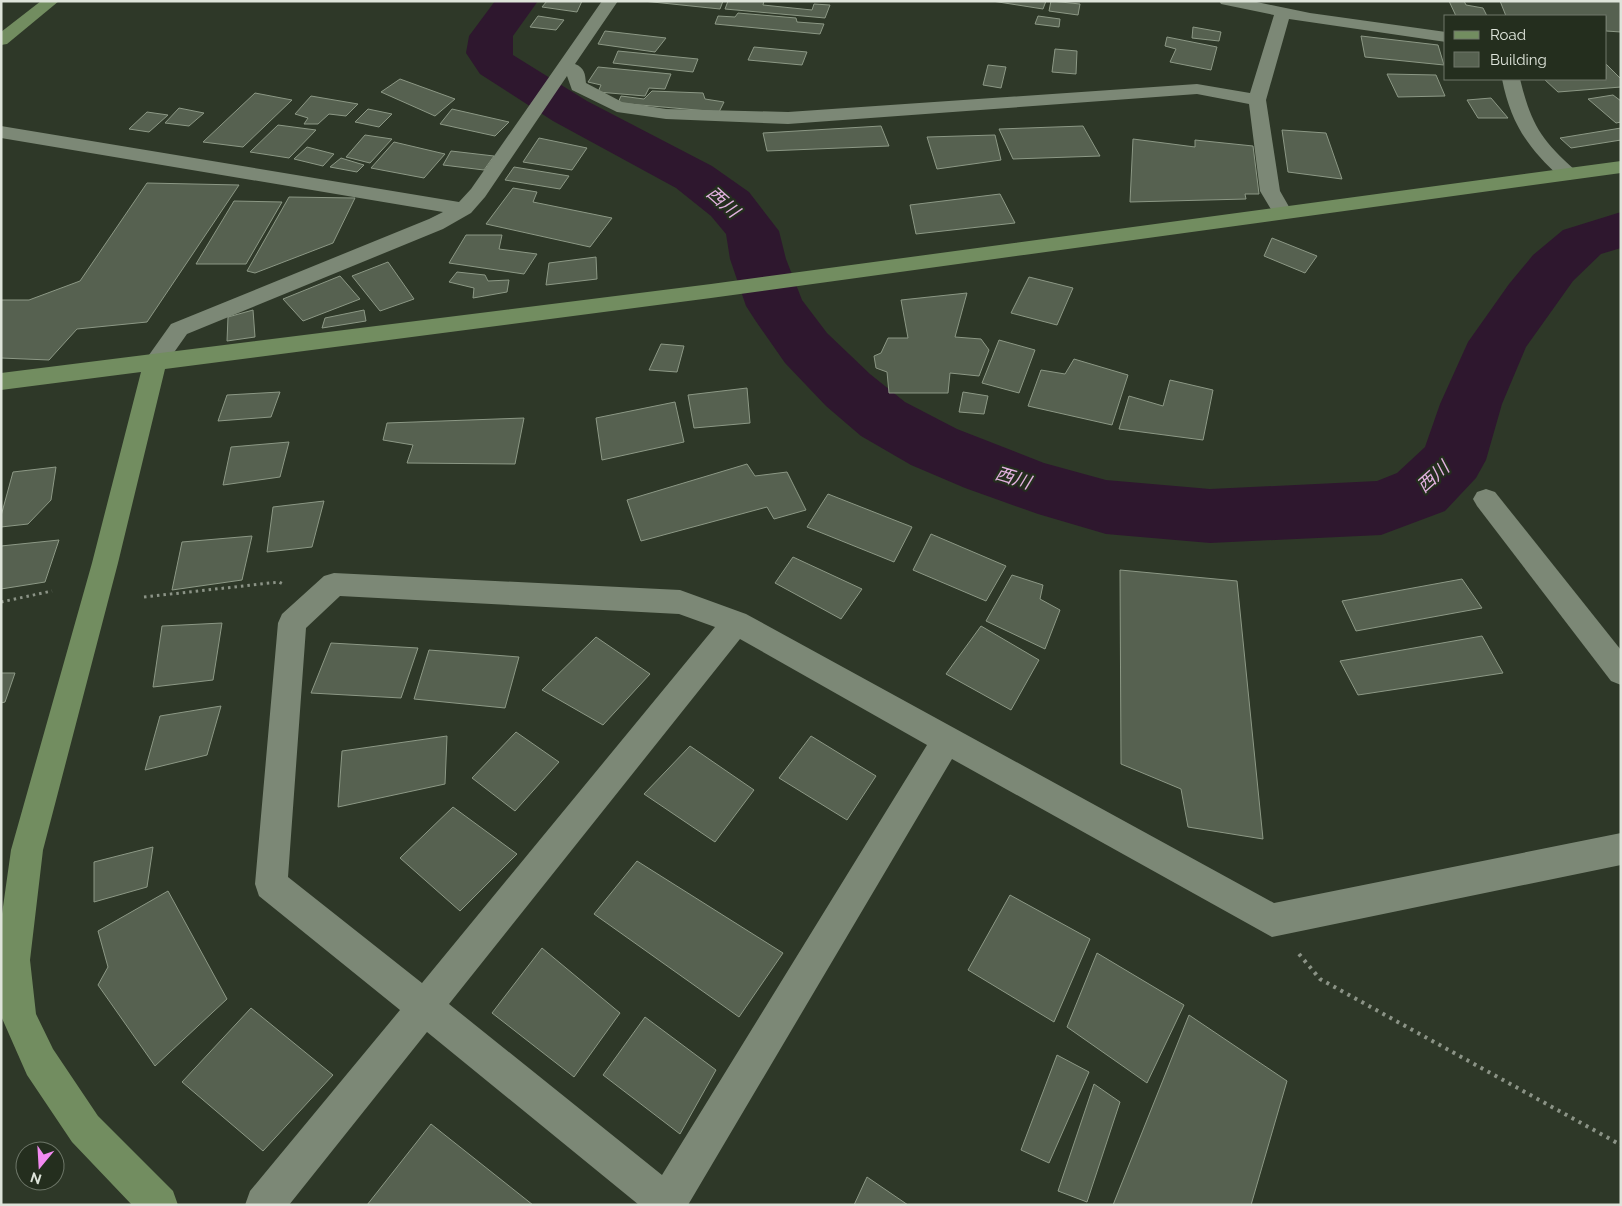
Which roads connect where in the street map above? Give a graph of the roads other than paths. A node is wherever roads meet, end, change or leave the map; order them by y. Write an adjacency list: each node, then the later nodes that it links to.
1 (51, 1): 6 (street)
2 (610, 1): 7 (street)
3 (1227, 1): 4 (street)
4 (1284, 12): 5 (street); 9 (street)
5 (1444, 37)
6 (1, 40)
7 (561, 74): 9 (street); 13 (street)
8 (1511, 80): 12 (street)
9 (1257, 100): 14 (street)
10 (1, 132): 13 (street)
11 (1621, 167): 12 (street)
12 (1568, 174): 14 (street)
13 (464, 209): 15 (street)
14 (1282, 212): 15 (street)
15 (155, 362): 16 (street); 23 (street)
16 (1, 382)
17 (1486, 499): 19 (street)
18 (736, 624): 20 (street); 22 (street); 22 (street)
19 (1621, 672)
20 (946, 740): 21 (street); 22 (street)
21 (1621, 849)
22 (423, 1008): 24 (street)
23 (159, 1205)
24 (264, 1205)

